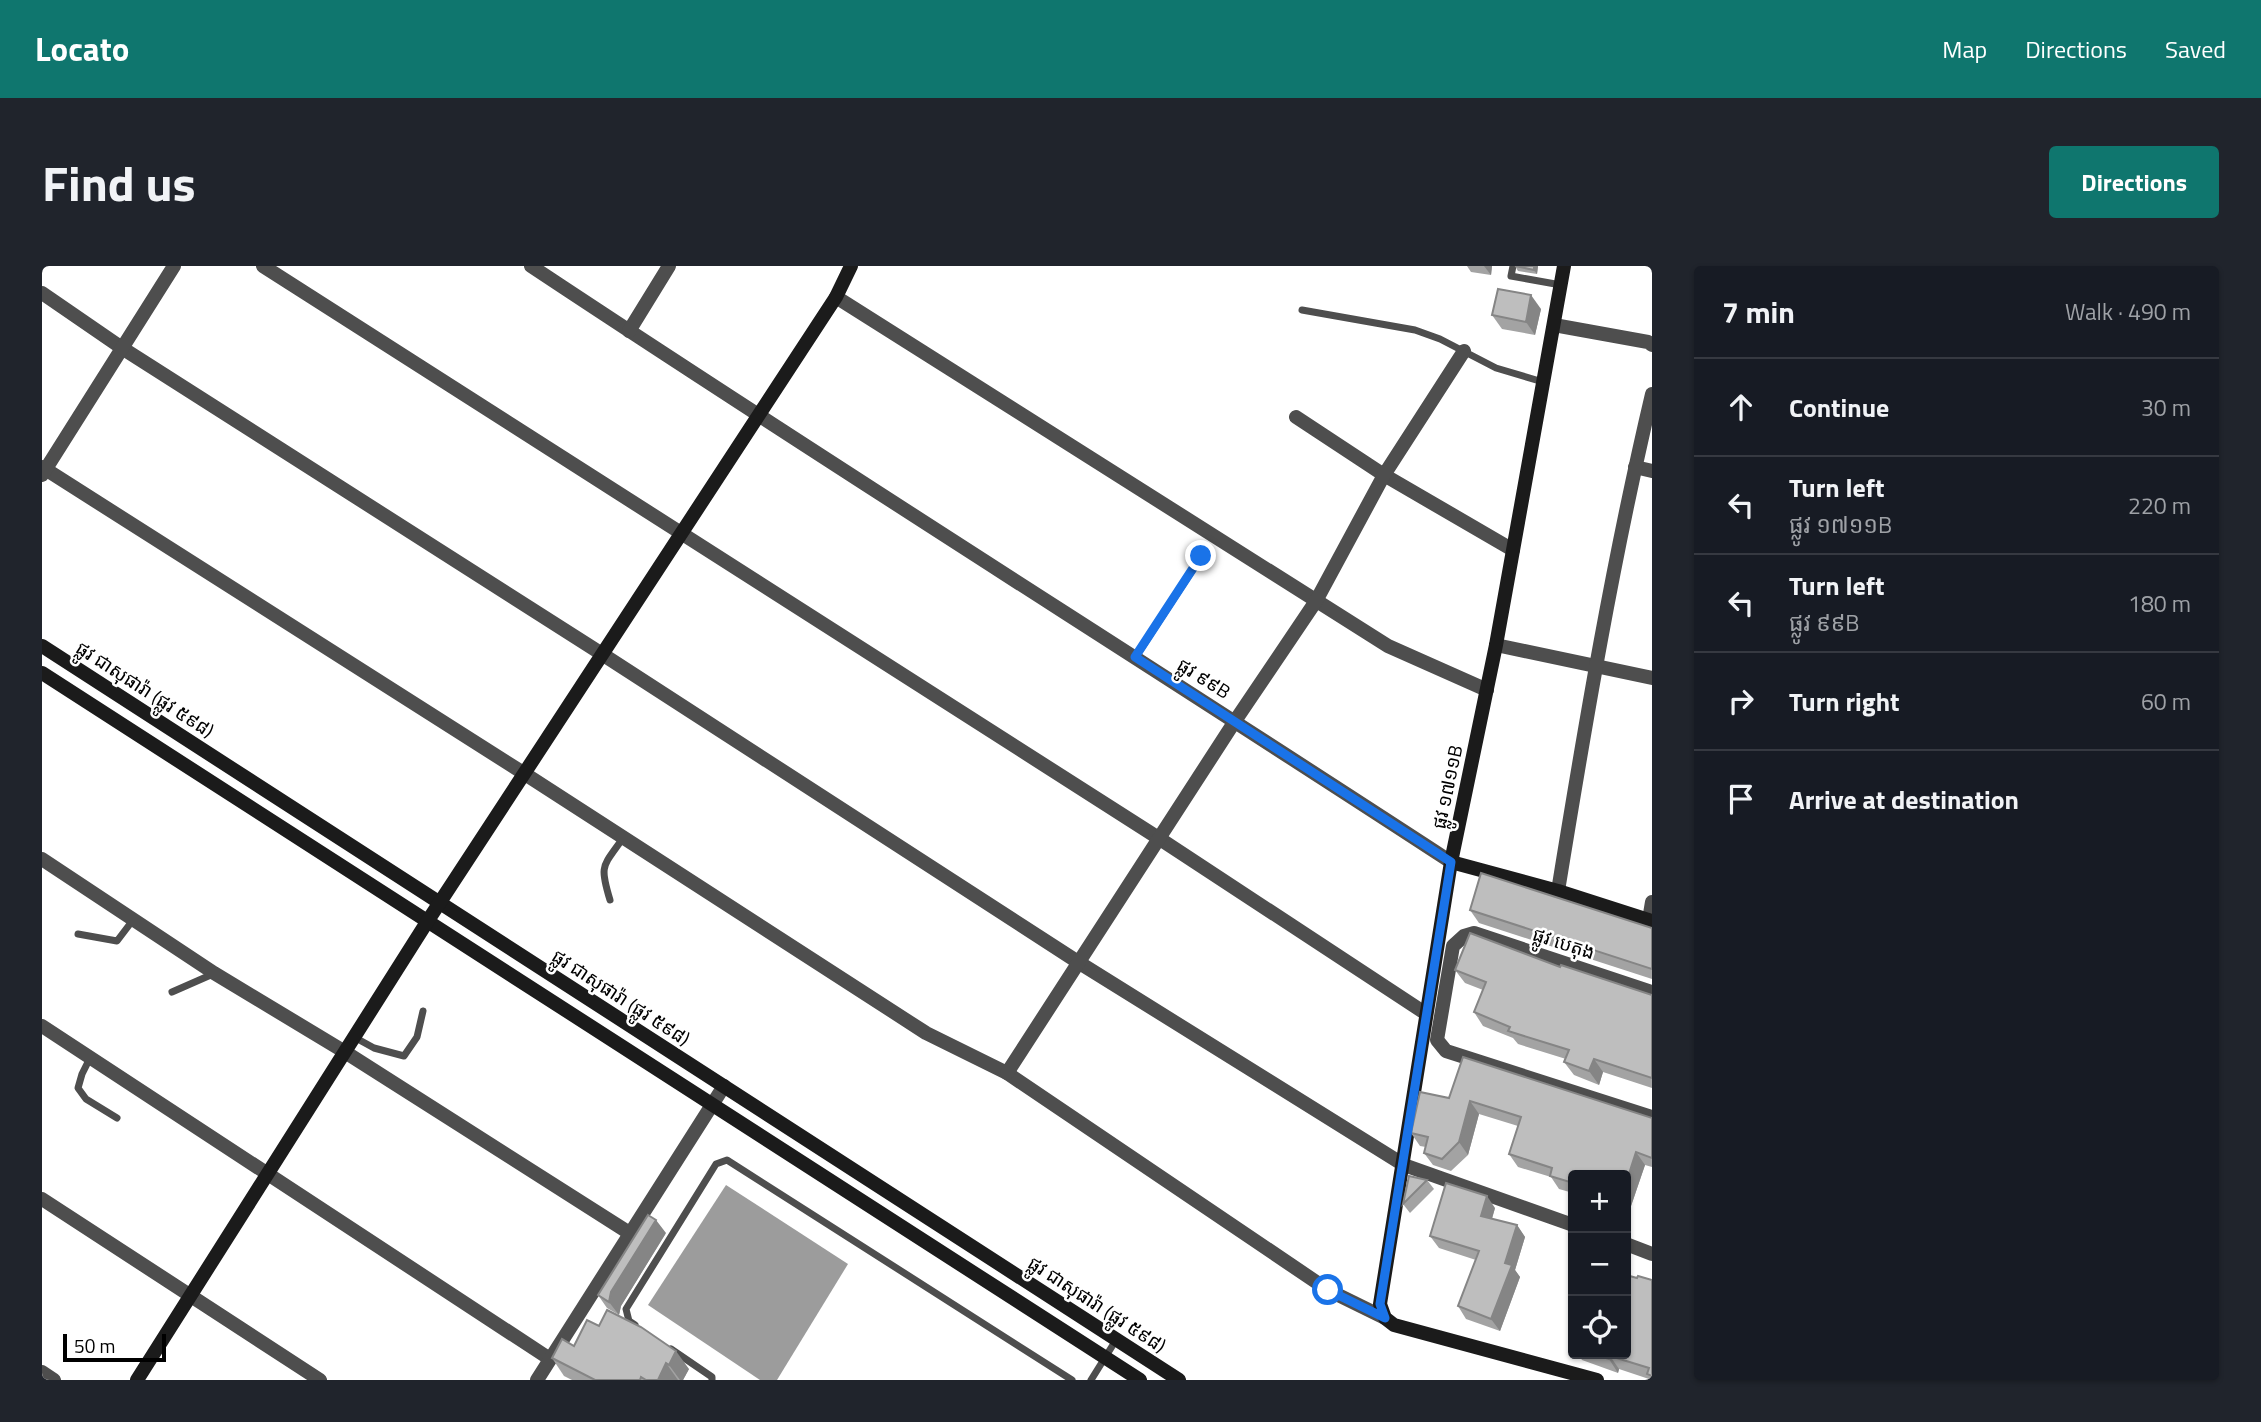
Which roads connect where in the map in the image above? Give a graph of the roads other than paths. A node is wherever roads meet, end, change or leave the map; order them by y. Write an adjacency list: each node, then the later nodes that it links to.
1 (174, 266): 15 (street)
2 (263, 266): 25 (street)
3 (531, 266): 13 (street, ផ្លូវ ៩៩B)
4 (669, 266): 13 (street)
5 (851, 266): 10 (street)
6 (1513, 266): 8 (lane)
7 (1564, 266): 8 (street, ផ្លូវ ១៧១១B)
8 (1561, 285): 12 (street, ផ្លូវ ១៧១១B)
9 (42, 293): 15 (street)
10 (836, 297): 19 (street); 28 (street)
11 (1302, 310): 16 (lane)
12 (1554, 325): 14 (street); 17 (street, ផ្លូវ ១៧១១B)
13 (629, 331): 19 (street, ផ្លូវ ៩៩B)
14 (1652, 345)
15 (122, 348): 22 (street); 31 (street)
16 (1464, 351): 17 (lane); 24 (street)
17 (1544, 382): 26 (street, ផ្លូវ ១៧១១B)
18 (1652, 394): 21 (street)
19 (757, 416): 25 (street); 32 (street, ផ្លូវ ៩៩B)
20 (1296, 417): 24 (street)
21 (1635, 467): 23 (street); 33 (street)
22 (43, 470): 38 (street)
23 (1652, 471)
24 (1384, 475): 26 (street); 28 (street)
25 (682, 535): 31 (street); 40 (street)
26 (1513, 550): 29 (street, ផ្លូវ ១៧១១B)
27 (1201, 556): 32 (lane)
28 (1316, 600): 36 (street); 37 (street)
29 (1496, 645): 33 (street); 36 (street, ផ្លូវ ១៧១១B)
30 (42, 646): 45 (street, ផ្លូវ ជាសុផារ៉ា (ផ្លូវ ៥៩៨))
31 (602, 654): 38 (street); 51 (street)
32 (1135, 657): 37 (street, ផ្លូវ ៩៩B)
33 (1595, 666): 35 (street); 43 (street)
34 (42, 673): 49 (street)
35 (1652, 678)
36 (1487, 690): 42 (street, ផ្លូវ ១៧១១B)
37 (1235, 721): 40 (street); 42 (street, ផ្លូវ ៩៩B)
38 (525, 774): 39 (street); 45 (street)
39 (623, 838): 44 (lane); 61 (street)
40 (1160, 839): 51 (street); 56 (street)
41 (42, 859): 47 (street)
42 (1451, 862): 43 (street, ផ្លូវ ៩៩B); 56 (street, ផ្លូវ ១៧១១B)
43 (1558, 891): 48 (street, ផ្លូវ ៩៩B)
44 (610, 900)
45 (440, 902): 49 (street); 62 (street, ផ្លូវ ជាសុផារ៉ា (ផ្លូវ ៥៩៨))
46 (1652, 902): 48 (street)
47 (133, 920): 50 (lane); 52 (street)
48 (1650, 921)
49 (427, 922): 58 (street); 63 (street)
50 (78, 934)
51 (1078, 962): 61 (street); 66 (street)
52 (214, 974): 53 (lane); 59 (street)
53 (172, 992)
54 (1652, 992): 64 (street, ផ្លូវ បេតុង)
55 (423, 1011): 58 (lane)
56 (1426, 1013): 66 (street, ផ្លូវ ១៧១១B)
57 (42, 1026): 60 (street)
58 (354, 1037): 59 (street)
59 (345, 1052): 67 (street); 70 (street)
60 (90, 1058): 65 (lane); 67 (street)
61 (1007, 1073): 74 (street)
62 (724, 1086): 63 (street); 76 (street, ផ្លូវ ជាសុផារ៉ា (ផ្លូវ ៥៩៨))
63 (713, 1105): 70 (street); 78 (street)
64 (1652, 1117)
65 (117, 1118)
66 (1404, 1165): 69 (street); 74 (street, ផ្លូវ ១៧១១B)
67 (268, 1174): 73 (street); 79 (street)
68 (42, 1199): 73 (street)
69 (1568, 1224)
70 (631, 1234): 79 (street)
71 (1631, 1246): 72 (street)
72 (1652, 1254)
73 (191, 1295): 82 (street); 83 (street)
74 (1385, 1318): 90 (street)
75 (640, 1329): 86 (lane)
76 (1117, 1340): 78 (lane); 89 (street, ផ្លូវ ជាសុផារ៉ា (ផ្លូវ ៥៩៨))
77 (663, 1343): 85 (lane)
78 (1105, 1358): 87 (lane); 88 (street)
79 (550, 1359): 84 (street)
80 (42, 1372): 81 (street)
81 (54, 1380)
82 (137, 1380)
83 (320, 1380)
84 (537, 1380)
85 (712, 1380)
86 (1072, 1380)
87 (1091, 1380)
88 (1140, 1380)
89 (1179, 1380)
90 (1597, 1380)

